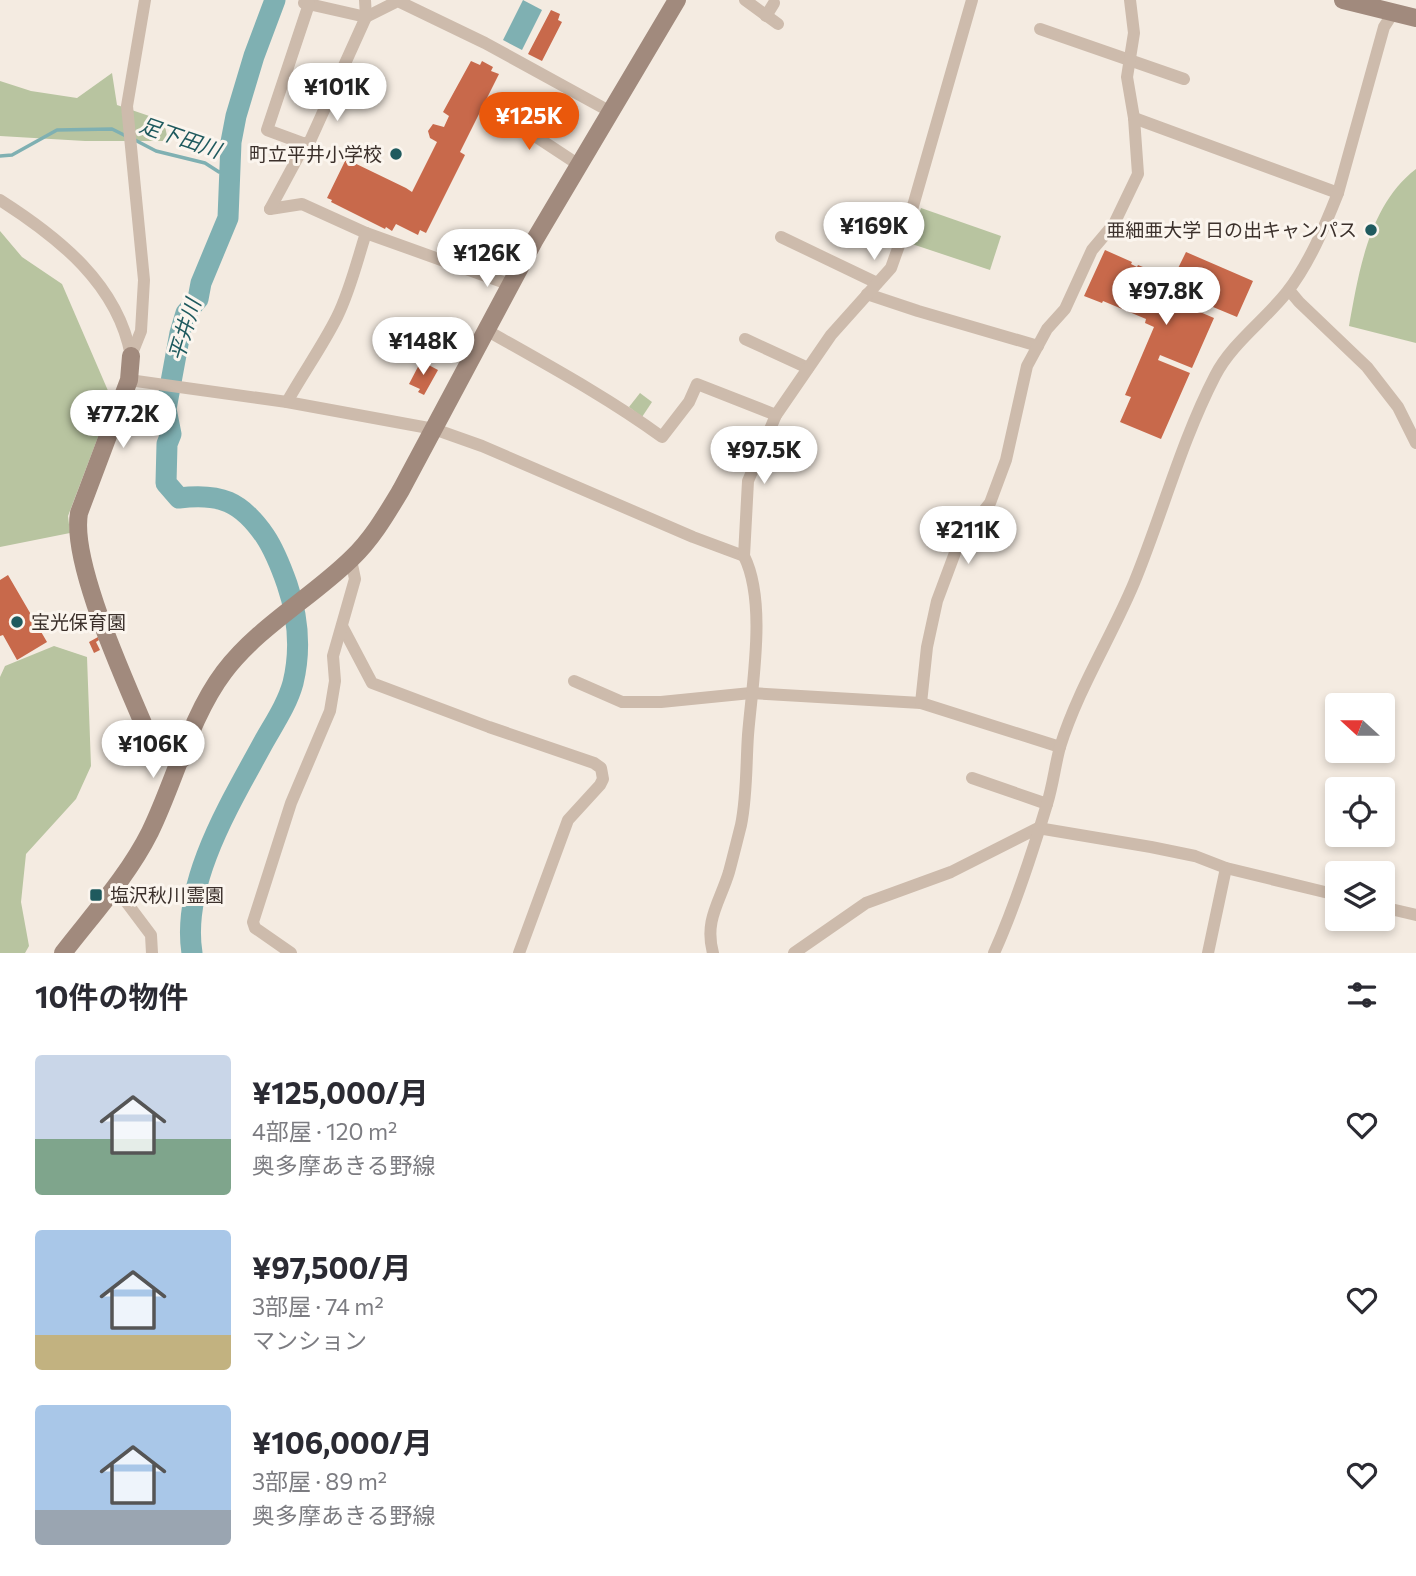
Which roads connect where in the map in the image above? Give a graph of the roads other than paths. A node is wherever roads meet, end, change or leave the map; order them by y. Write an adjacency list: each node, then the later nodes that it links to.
1 (145, 0): 33 (street)
2 (365, 0): 11 (street)
3 (677, 0): 18 (main road)
4 (745, 0): 10 (street)
5 (972, 0): 26 (street)
6 (1130, 0): 15 (street)
7 (1343, 0): 9 (main road)
8 (774, 3): 10 (street)
9 (1399, 6): 12 (main road); 22 (street)
10 (766, 16): 13 (street)
11 (366, 17): 18 (street); 20 (street); 20 (street)
12 (1416, 18)
13 (778, 24)
14 (1040, 29): 15 (street)
15 (1129, 60): 16 (street); 19 (street)
16 (1184, 79)
17 (497, 111): 21 (street)
18 (609, 111): 21 (main road)
19 (1134, 118): 22 (street); 32 (street)
20 (305, 144): 24 (street)
21 (579, 165): 27 (main road)
22 (1338, 193): 28 (street)
23 (0, 200): 33 (street)
24 (366, 233): 27 (street); 36 (street)
25 (781, 237): 26 (street)
26 (877, 283): 29 (street)
27 (511, 285): 30 (main road)
28 (1289, 289): 39 (street); 46 (street)
29 (867, 294): 32 (street); 34 (street)
30 (486, 330): 37 (street); 38 (main road)
31 (745, 339): 34 (street)
32 (1038, 346): 45 (street)
33 (131, 356): 35 (main road)
34 (808, 368): 37 (street)
35 (137, 381): 36 (street); 47 (main road)
36 (287, 402): 38 (street)
37 (776, 415): 40 (street)
38 (434, 429): 40 (street); 41 (main road)
39 (1416, 443)
40 (744, 556): 44 (street)
41 (351, 560): 42 (street); 47 (main road)
42 (342, 626): 58 (street); 59 (street)
43 (574, 681): 44 (street)
44 (751, 693): 45 (street); 60 (street)
45 (921, 704): 46 (street)
46 (1060, 747): 49 (street)
47 (182, 759): 52 (main road)
48 (972, 778): 49 (street)
49 (1047, 804): 50 (street)
50 (1038, 828): 51 (street); 61 (street); 62 (street)
51 (1226, 868): 53 (street); 63 (street)
52 (115, 887): 56 (main road); 57 (street)
53 (1325, 892)
54 (1395, 910): 55 (street)
55 (1416, 915)
56 (63, 953)
57 (152, 953)
58 (291, 953)
59 (519, 953)
60 (713, 953)
61 (794, 953)
62 (994, 953)
63 (1208, 953)

